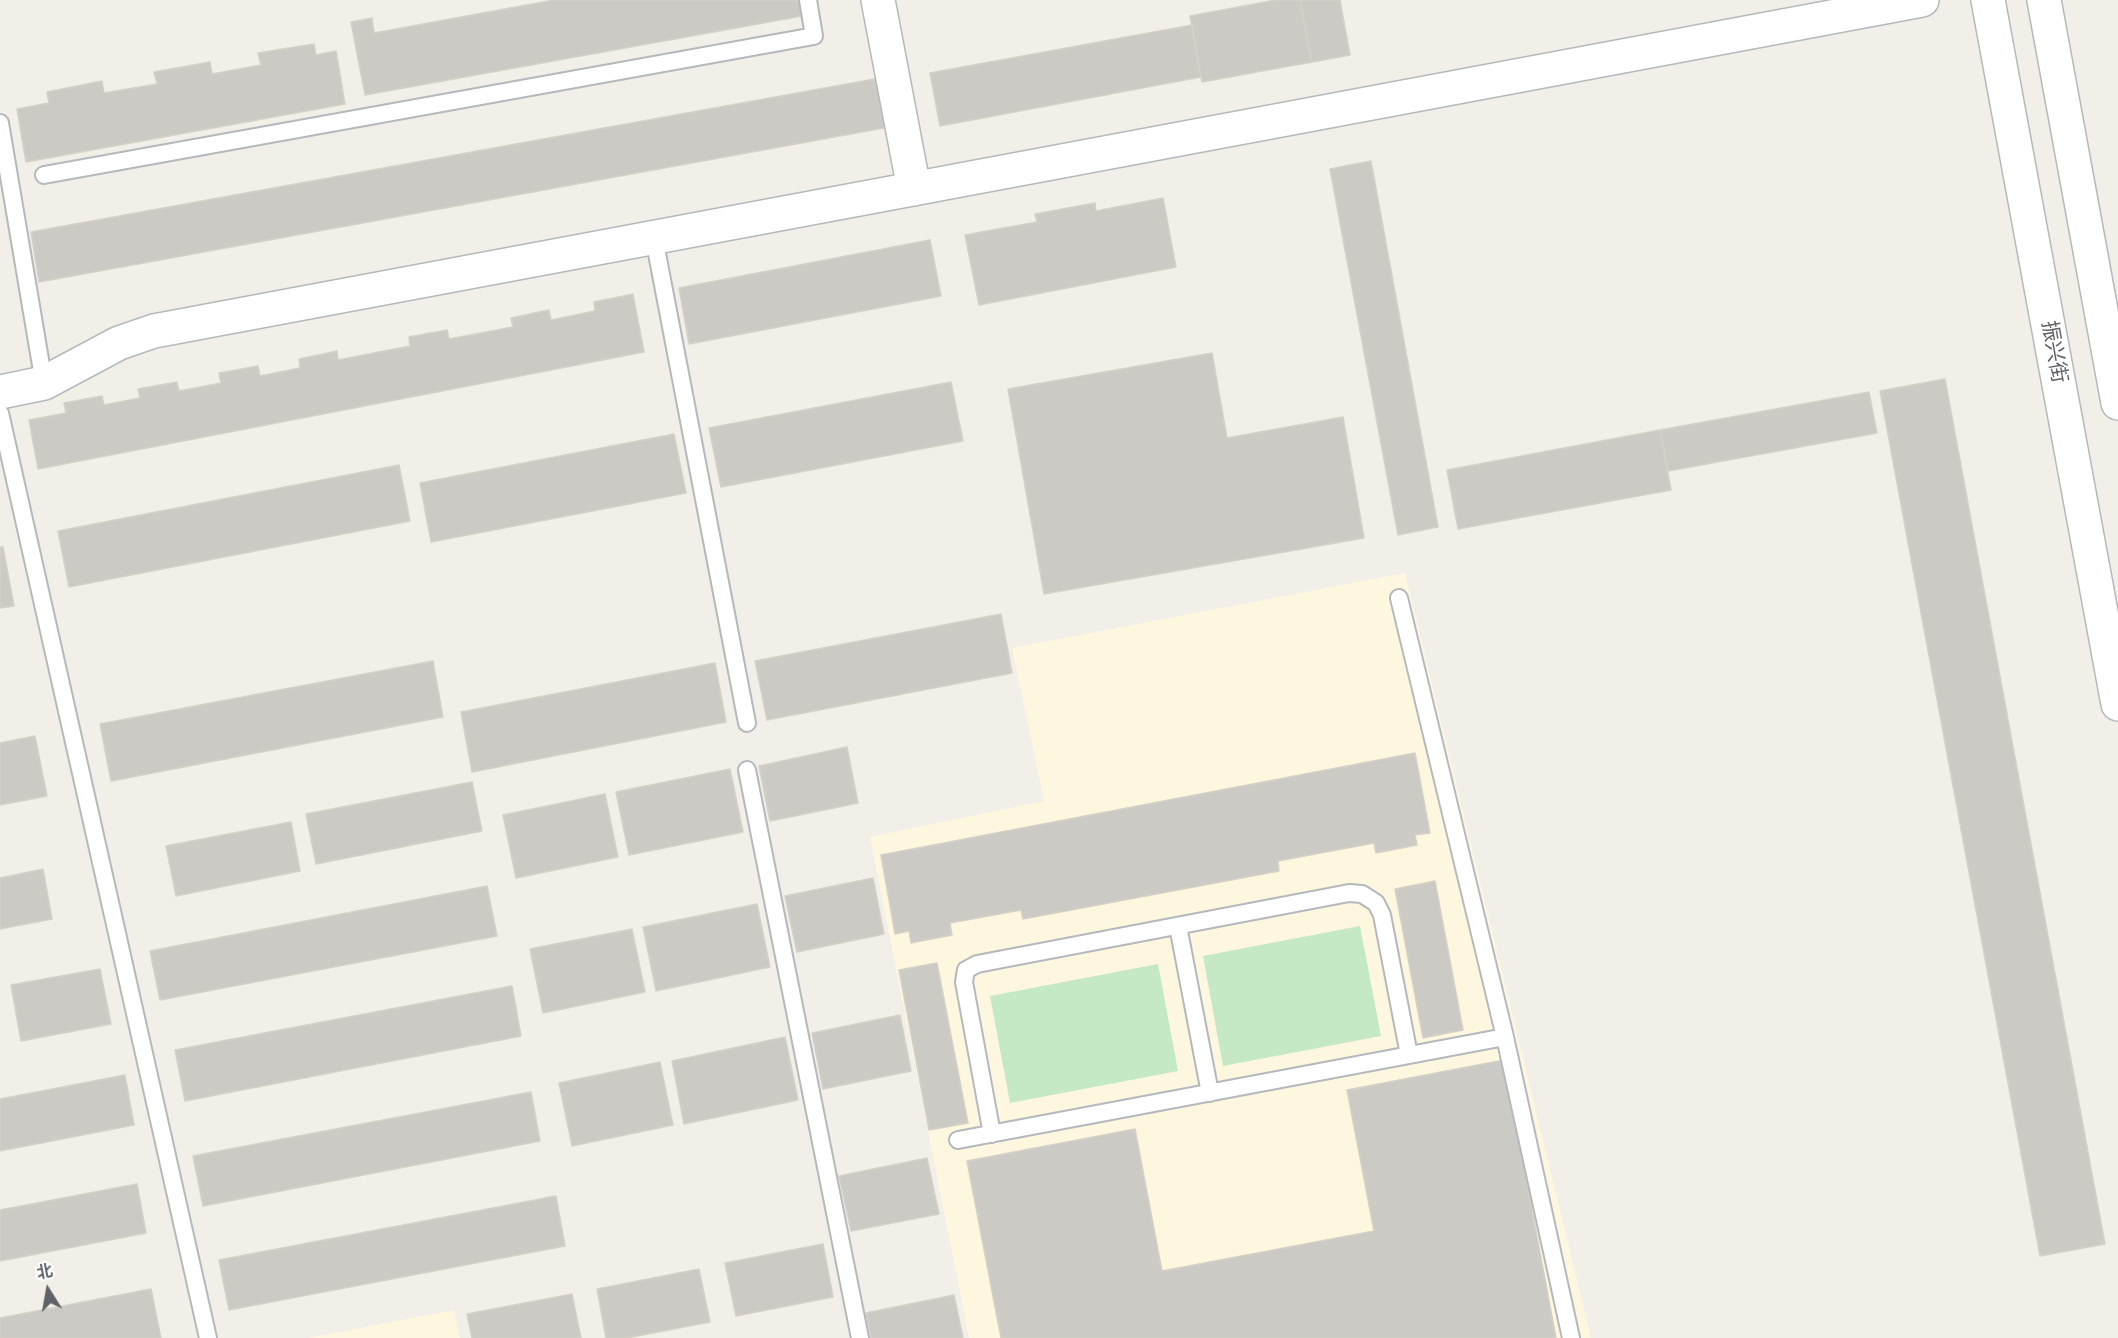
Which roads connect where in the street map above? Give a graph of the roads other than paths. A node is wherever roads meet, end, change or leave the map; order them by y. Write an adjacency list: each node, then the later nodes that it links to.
1 (808, 0): 7 (lane)
2 (878, 0): 8 (street)
3 (1922, 0): 8 (street)
4 (1988, 0): 15 (street, 振兴街)
5 (2044, 0): 12 (street)
6 (0, 123): 10 (lane)
7 (44, 175)
8 (914, 189): 9 (street)
9 (654, 238): 10 (street); 16 (lane)
10 (44, 383): 11 (street)
11 (0, 392)
12 (2118, 403)
13 (0, 413): 24 (lane)
14 (1399, 598): 19 (lane)
15 (2118, 704)
16 (747, 723)
17 (747, 770): 25 (lane)
18 (1178, 926): 20 (lane); 21 (lane); 22 (lane)
19 (1504, 1037): 20 (lane); 26 (lane)
20 (1409, 1055): 21 (lane)
21 (1210, 1093): 22 (lane)
22 (992, 1134): 23 (lane)
23 (958, 1140)
24 (208, 1338)
25 (860, 1338)
26 (1571, 1338)

